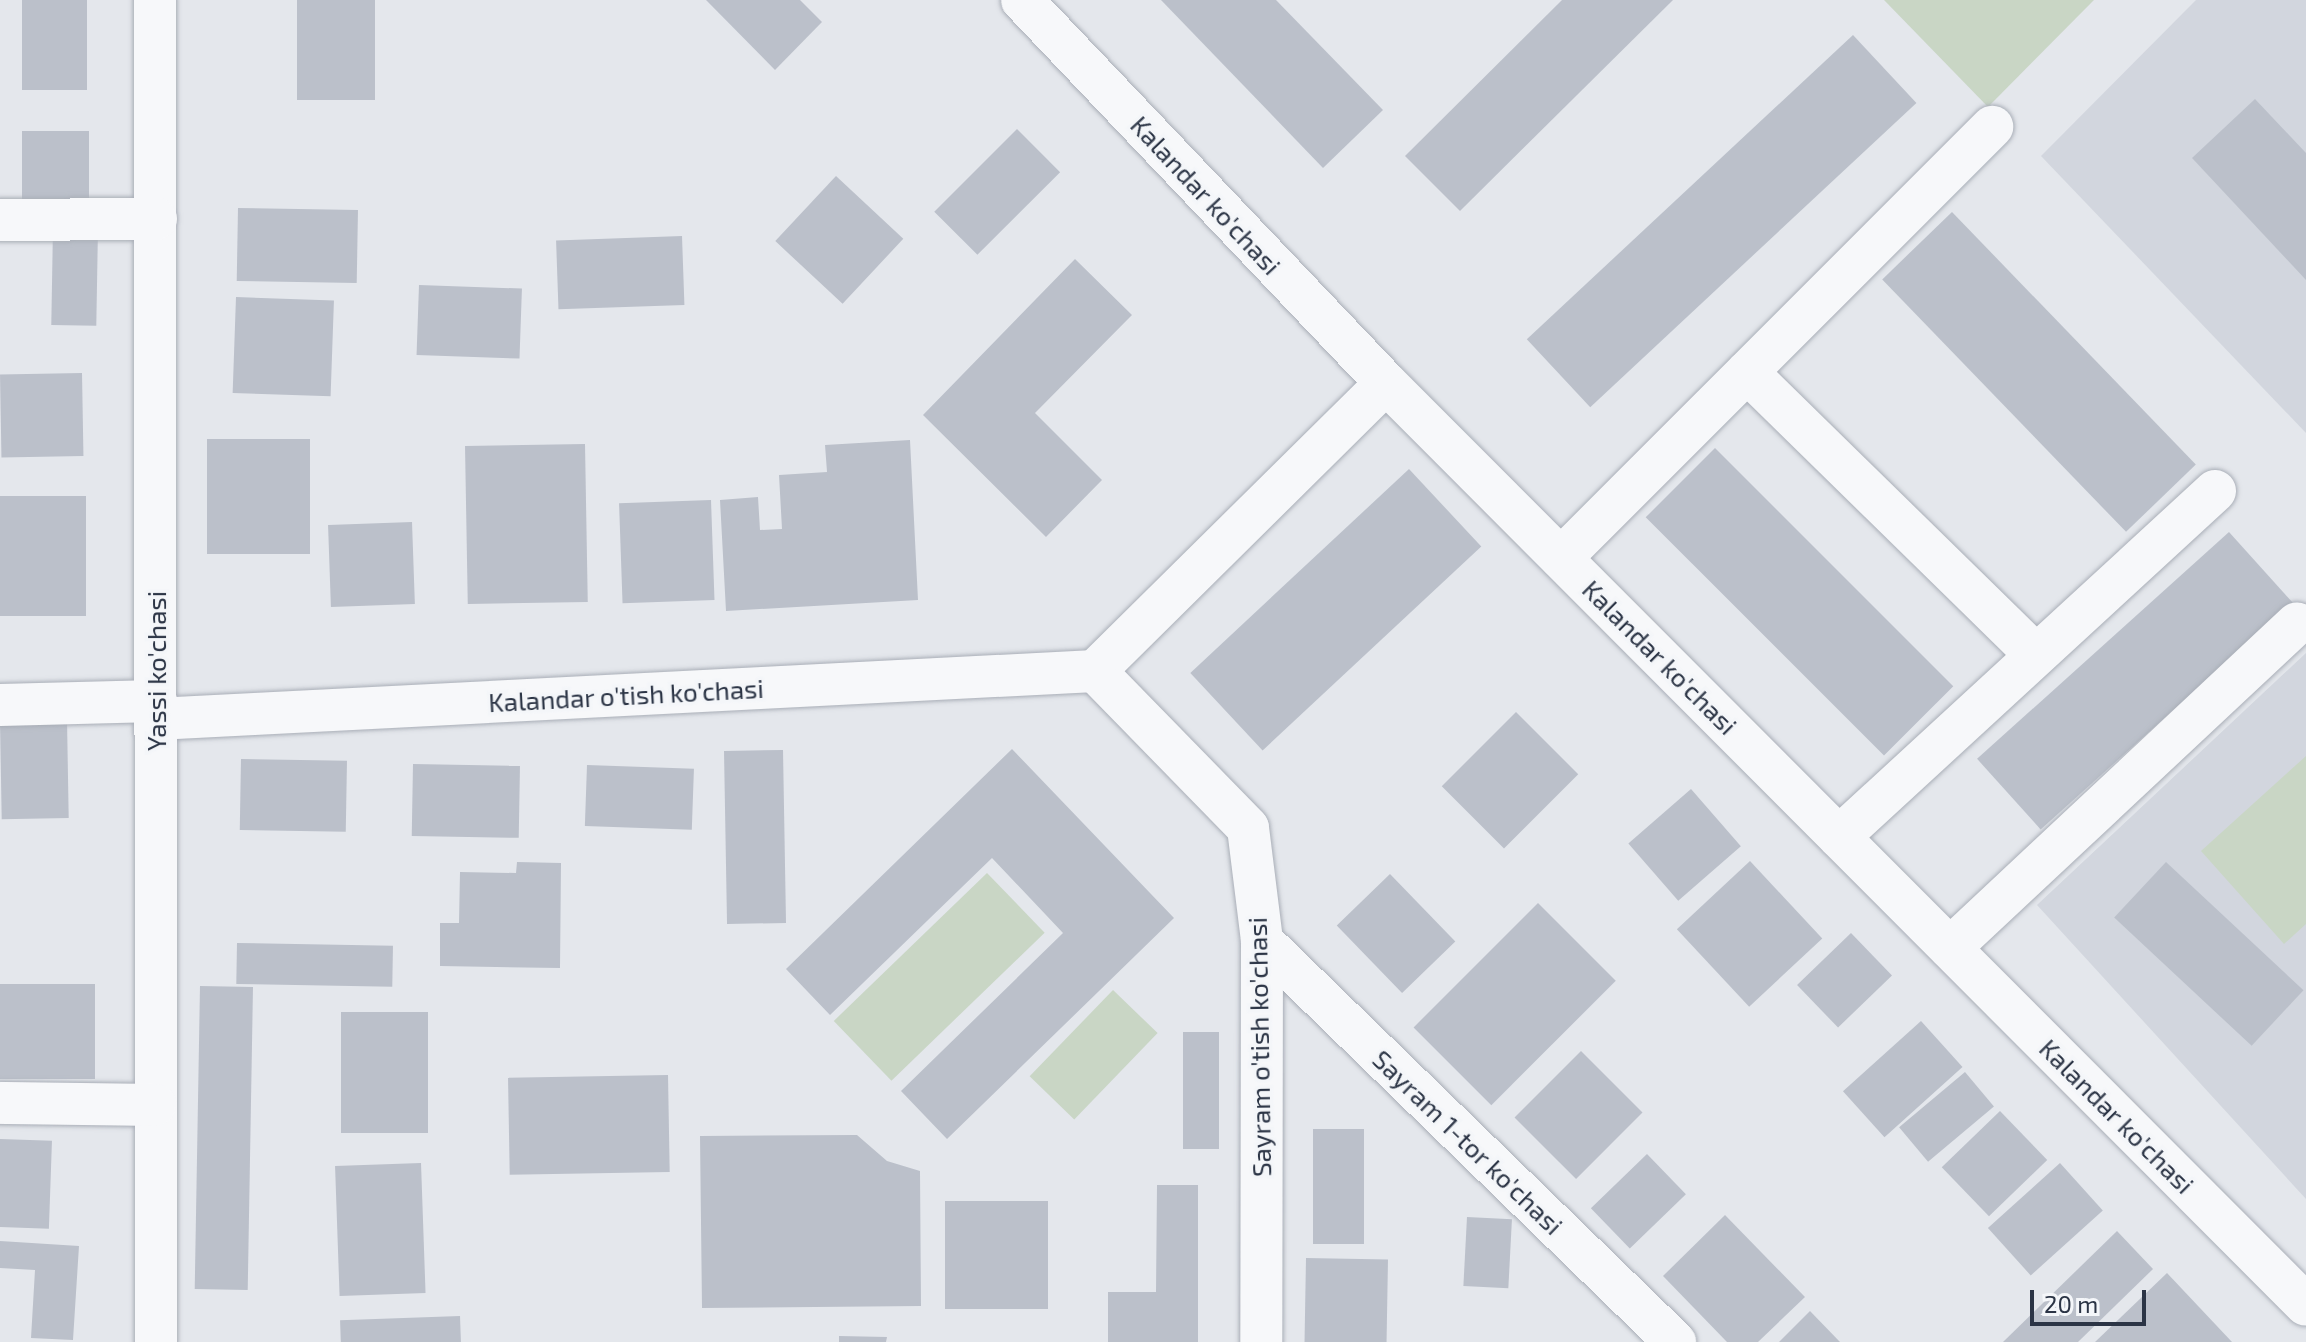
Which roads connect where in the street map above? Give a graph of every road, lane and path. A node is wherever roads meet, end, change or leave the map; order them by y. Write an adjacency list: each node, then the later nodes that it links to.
1 (155, 0): 4 (street, Yassi ko'chasi)
2 (1022, 0): 7 (street, Kalandar ko'chasi)
3 (1992, 127): 6 (street)
4 (156, 219): 5 (street); 14 (street, Yassi ko'chasi)
5 (0, 220)
6 (1747, 372): 9 (street); 11 (street)
7 (1386, 383): 9 (street, Kalandar ko'chasi); 12 (street)
8 (2215, 491): 11 (street)
9 (1561, 558): 15 (street, Kalandar ko'chasi)
10 (2297, 623): 17 (street)
11 (2036, 655): 15 (street)
12 (1095, 671): 14 (street, Kalandar o'tish ko'chasi); 16 (street, Sayram o'tish ko'chasi)
13 (0, 705): 14 (street, Kalandar o'tish ko'chasi)
14 (156, 710): 19 (street, Yassi ko'chasi)
15 (1839, 837): 17 (street, Kalandar ko'chasi)
16 (1262, 941): 22 (street, Sayram o'tish ko'chasi); 23 (street, Sayram 1-tor ko'chasi)
17 (1950, 948): 20 (street, Kalandar ko'chasi)
18 (0, 1103): 19 (street)
19 (155, 1105): 21 (street, Yassi ko'chasi)
20 (2306, 1305)
21 (156, 1342)
22 (1261, 1342)
23 (1675, 1342)

